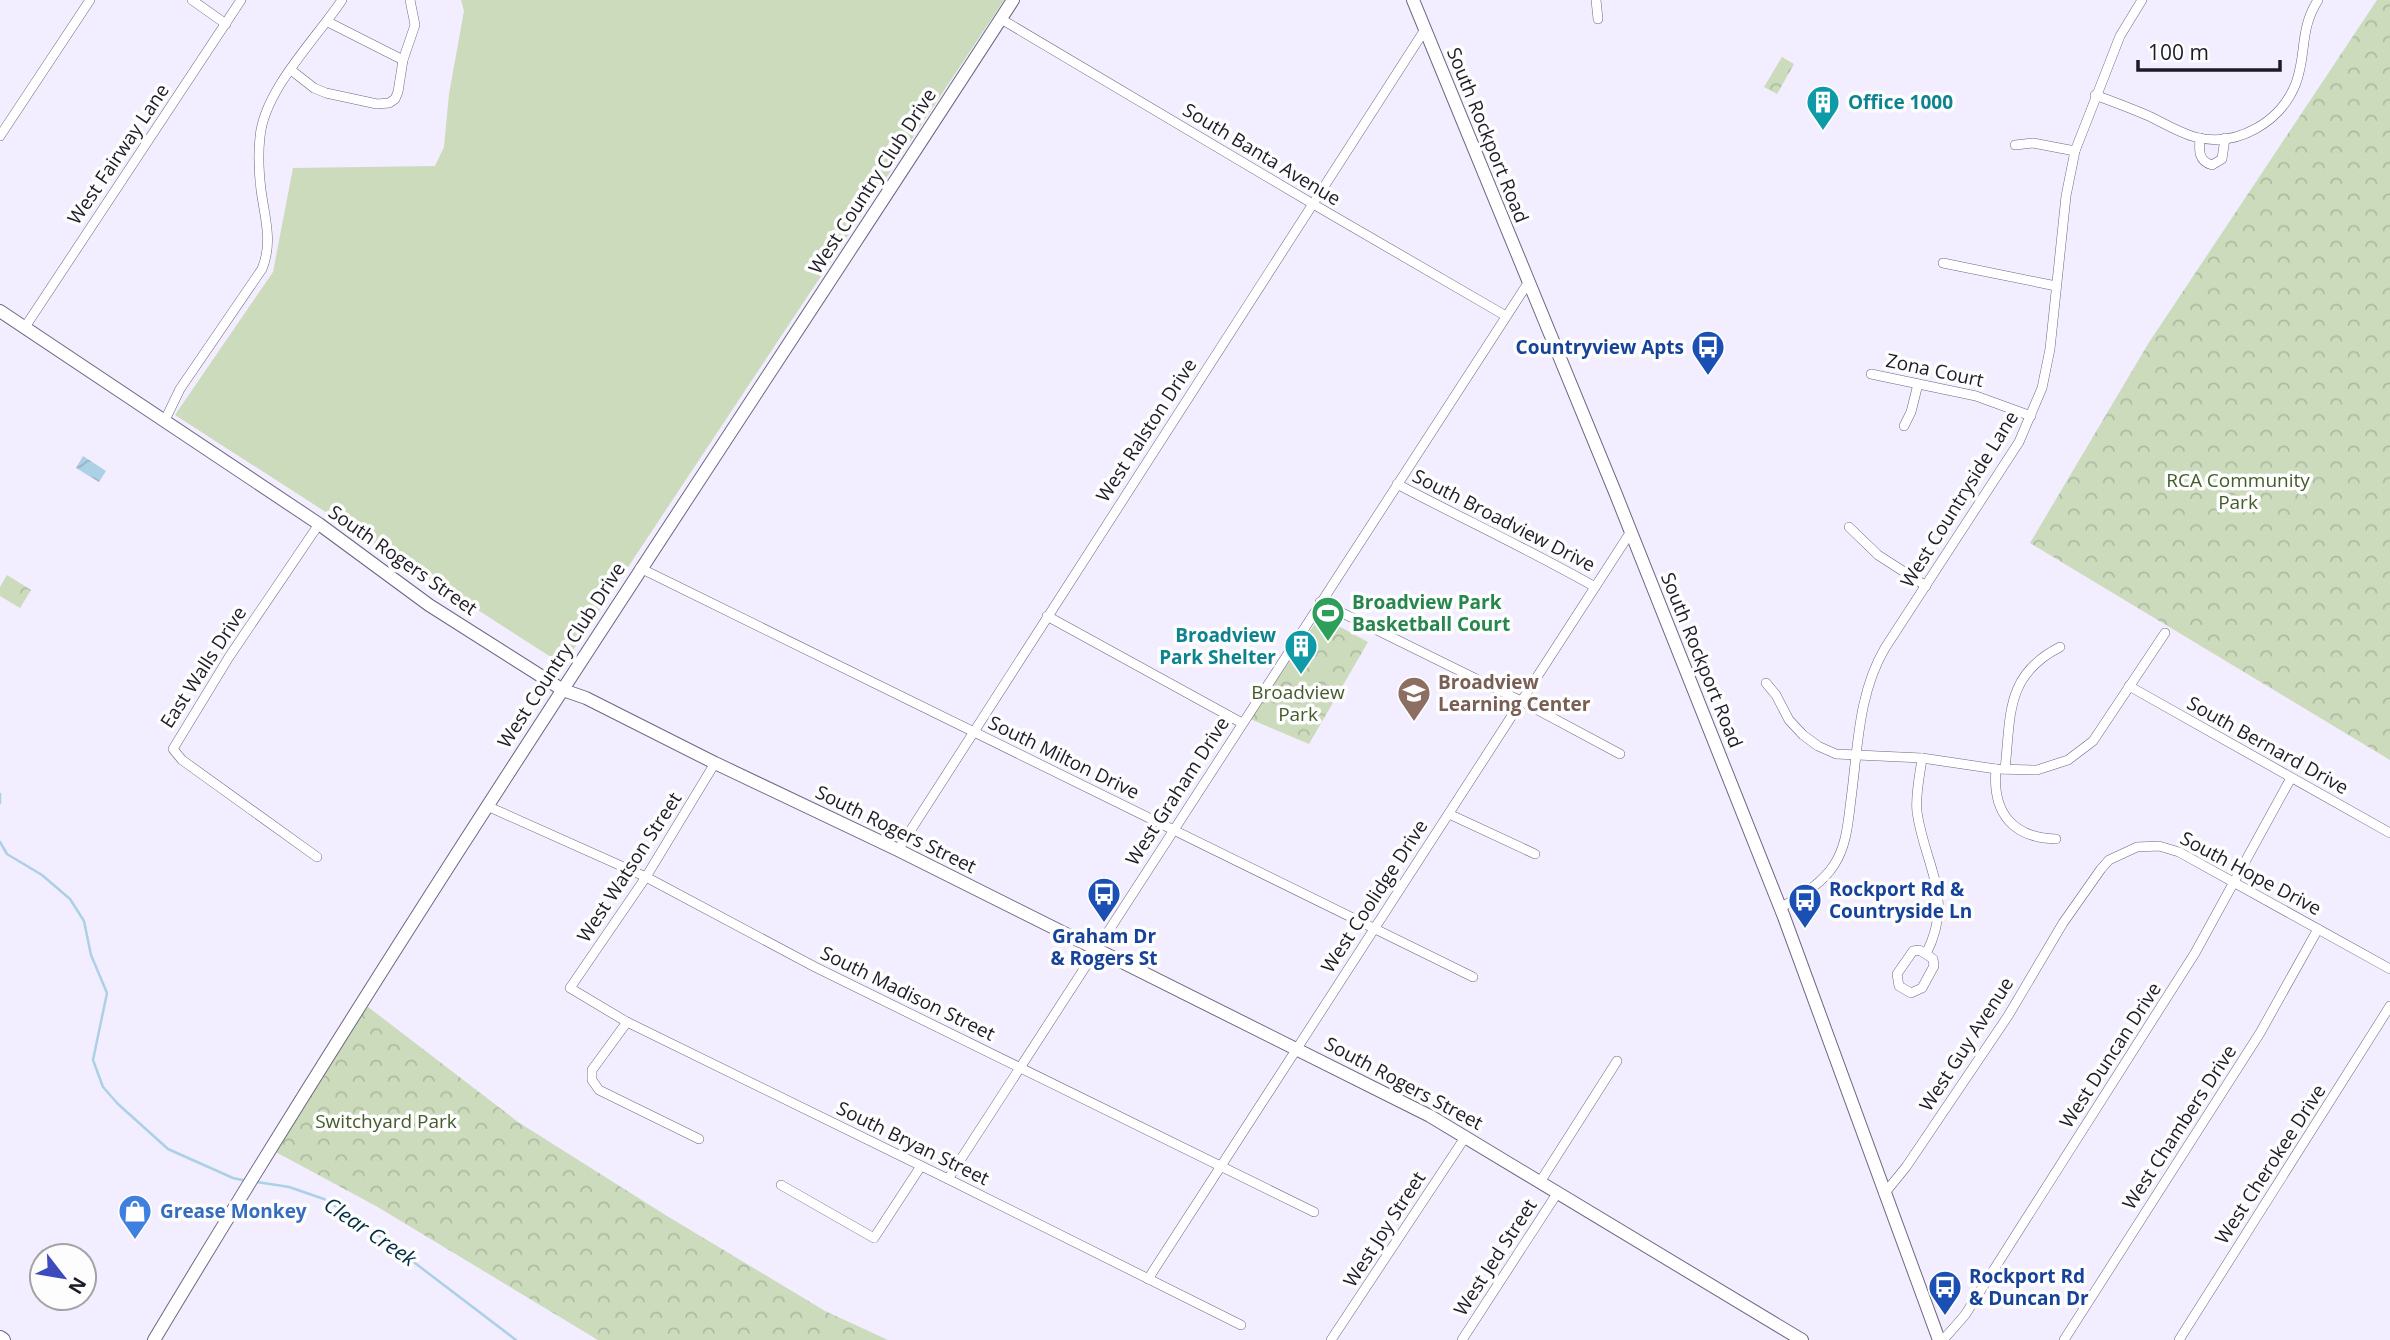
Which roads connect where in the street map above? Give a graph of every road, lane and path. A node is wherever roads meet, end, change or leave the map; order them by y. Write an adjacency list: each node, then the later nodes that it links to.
1 (90, 0): 19 (street)
2 (191, 0): 14 (street)
3 (242, 0): 14 (street, West Fairway Lane)
4 (342, 0): 13 (street)
5 (410, 0): 16 (street)
6 (1013, 0): 11 (street, West Country Club Drive)
7 (1413, 0): 15 (street, South Rockport Road)
8 (1596, 0): 12 (street)
9 (2142, 0): 18 (street, West Countryside Lane)
10 (2318, 0): 21 (street)
11 (1001, 19): 24 (street, South Banta Avenue); 40 (street, West Country Club Drive)
12 (1598, 19)
13 (328, 22): 16 (street); 17 (street)
14 (226, 24): 30 (street, West Fairway Lane)
15 (1424, 31): 24 (street, West Ralston Drive); 26 (street, South Rockport Road)
16 (402, 60): 17 (street)
17 (291, 71): 34 (street)
18 (2095, 95): 20 (street); 23 (street, West Countryside Lane)
19 (0, 136)
20 (2200, 138): 21 (street); 21 (street)
21 (2225, 138)
22 (2015, 145): 23 (street)
23 (2075, 151): 27 (street, West Countryside Lane)
24 (1312, 204): 29 (street, South Banta Avenue); 44 (street, West Ralston Drive)
25 (1943, 263): 27 (street)
26 (1528, 283): 29 (street, West Graham Drive); 39 (street, South Rockport Road)
27 (2056, 286): 33 (street, West Countryside Lane)
28 (0, 311): 30 (street, South Rogers Street)
29 (1506, 316): 36 (street, West Graham Drive)
30 (25, 327): 34 (street, South Rogers Street)
31 (1871, 374): 32 (street, Zona Court)
32 (1918, 384): 33 (street, Zona Court); 35 (street)
33 (2031, 416): 41 (street, West Countryside Lane)
34 (165, 421): 37 (street, South Rogers Street)
35 (1904, 426)
36 (1397, 484): 42 (street, South Broadview Drive); 43 (street, West Graham Drive)
37 (319, 524): 49 (street, South Rogers Street); 66 (street, East Walls Drive)
38 (1849, 527): 41 (street)
39 (1630, 533): 42 (street, West Coolidge Drive); 69 (street, South Rockport Road)
40 (640, 568): 49 (street, West Country Club Drive); 52 (street, South Milton Drive)
41 (1926, 586): 54 (street, West Countryside Lane)
42 (1595, 587): 50 (street, West Coolidge Drive)
43 (1320, 602): 50 (street); 51 (street, West Graham Drive)
44 (1047, 616): 51 (street); 52 (street, West Ralston Drive)
45 (2165, 633): 48 (street)
46 (2060, 647): 57 (street)
47 (1766, 683): 54 (street)
48 (2129, 686): 57 (street); 58 (street, South Bernard Drive)
49 (563, 690): 56 (street, South Rogers Street); 59 (street, West Country Club Drive)
50 (1521, 701): 53 (street); 60 (street, West Coolidge Drive)
51 (1241, 723): 61 (street, West Graham Drive)
52 (973, 732): 61 (street, South Milton Drive); 64 (street, West Ralston Drive)
53 (1620, 754)
54 (1857, 754): 55 (street); 69 (street, West Countryside Lane)
55 (1922, 758): 57 (street); 74 (street)
56 (715, 763): 64 (street, South Rogers Street); 67 (street, West Watson Street)
57 (2000, 769): 63 (street)
58 (2291, 778): 62 (street, South Bernard Drive); 68 (street, West Duncan Drive)
59 (487, 806): 67 (street, South Madison Street); 95 (street, West Country Club Drive)
60 (1449, 814): 65 (street); 71 (street, West Coolidge Drive)
61 (1173, 829): 71 (street, South Milton Drive); 73 (street, West Graham Drive)
62 (2390, 833)
63 (2056, 839)
64 (898, 850): 73 (street, South Rogers Street)
65 (1535, 854)
66 (317, 857)
67 (646, 877): 77 (street, West Watson Street); 82 (street, South Madison Street)
68 (2234, 883): 70 (street, South Hope Drive); 72 (street, South Hope Drive); 99 (street, West Duncan Drive)
69 (1780, 908): 91 (street, South Rockport Road)
70 (2072, 910): 91 (street, West Guy Avenue)
71 (1373, 928): 76 (street, South Milton Drive); 80 (street, West Coolidge Drive)
72 (2318, 929): 75 (street, South Hope Drive); 100 (street, West Chambers Drive)
73 (1096, 948): 80 (street, South Rogers Street); 82 (street, West Graham Drive)
74 (1926, 954): 74 (street)
75 (2390, 969)
76 (1473, 977)
77 (570, 988): 79 (street, South Bryan Street)
78 (2390, 1006): 101 (street, West Cherokee Drive)
79 (627, 1022): 84 (street); 85 (street, South Bryan Street)
80 (1297, 1048): 83 (street, South Rogers Street); 86 (street, West Coolidge Drive)
81 (1617, 1061): 88 (street)
82 (1019, 1067): 86 (street, South Madison Street); 87 (street, West Graham Drive)
83 (1466, 1136): 88 (street, South Rogers Street); 96 (street, West Joy Street)
84 (699, 1139)
85 (921, 1166): 87 (street, South Bryan Street); 89 (street)
86 (1223, 1167): 92 (street, South Madison Street); 93 (street, West Coolidge Drive)
87 (948, 1179): 93 (street, South Bryan Street)
88 (1540, 1182): 90 (street, South Rogers Street)
89 (781, 1185)
90 (1558, 1192): 97 (street, West Jed Street); 98 (street, South Rogers Street)
91 (1884, 1194): 99 (street, South Rockport Road)
92 (1314, 1212)
93 (1149, 1279): 94 (street, South Bryan Street)
94 (1241, 1325)
95 (154, 1340)
96 (1331, 1340)
97 (1462, 1340)
98 (1802, 1340)
99 (1941, 1340)
100 (2064, 1340)
101 (2179, 1340)

